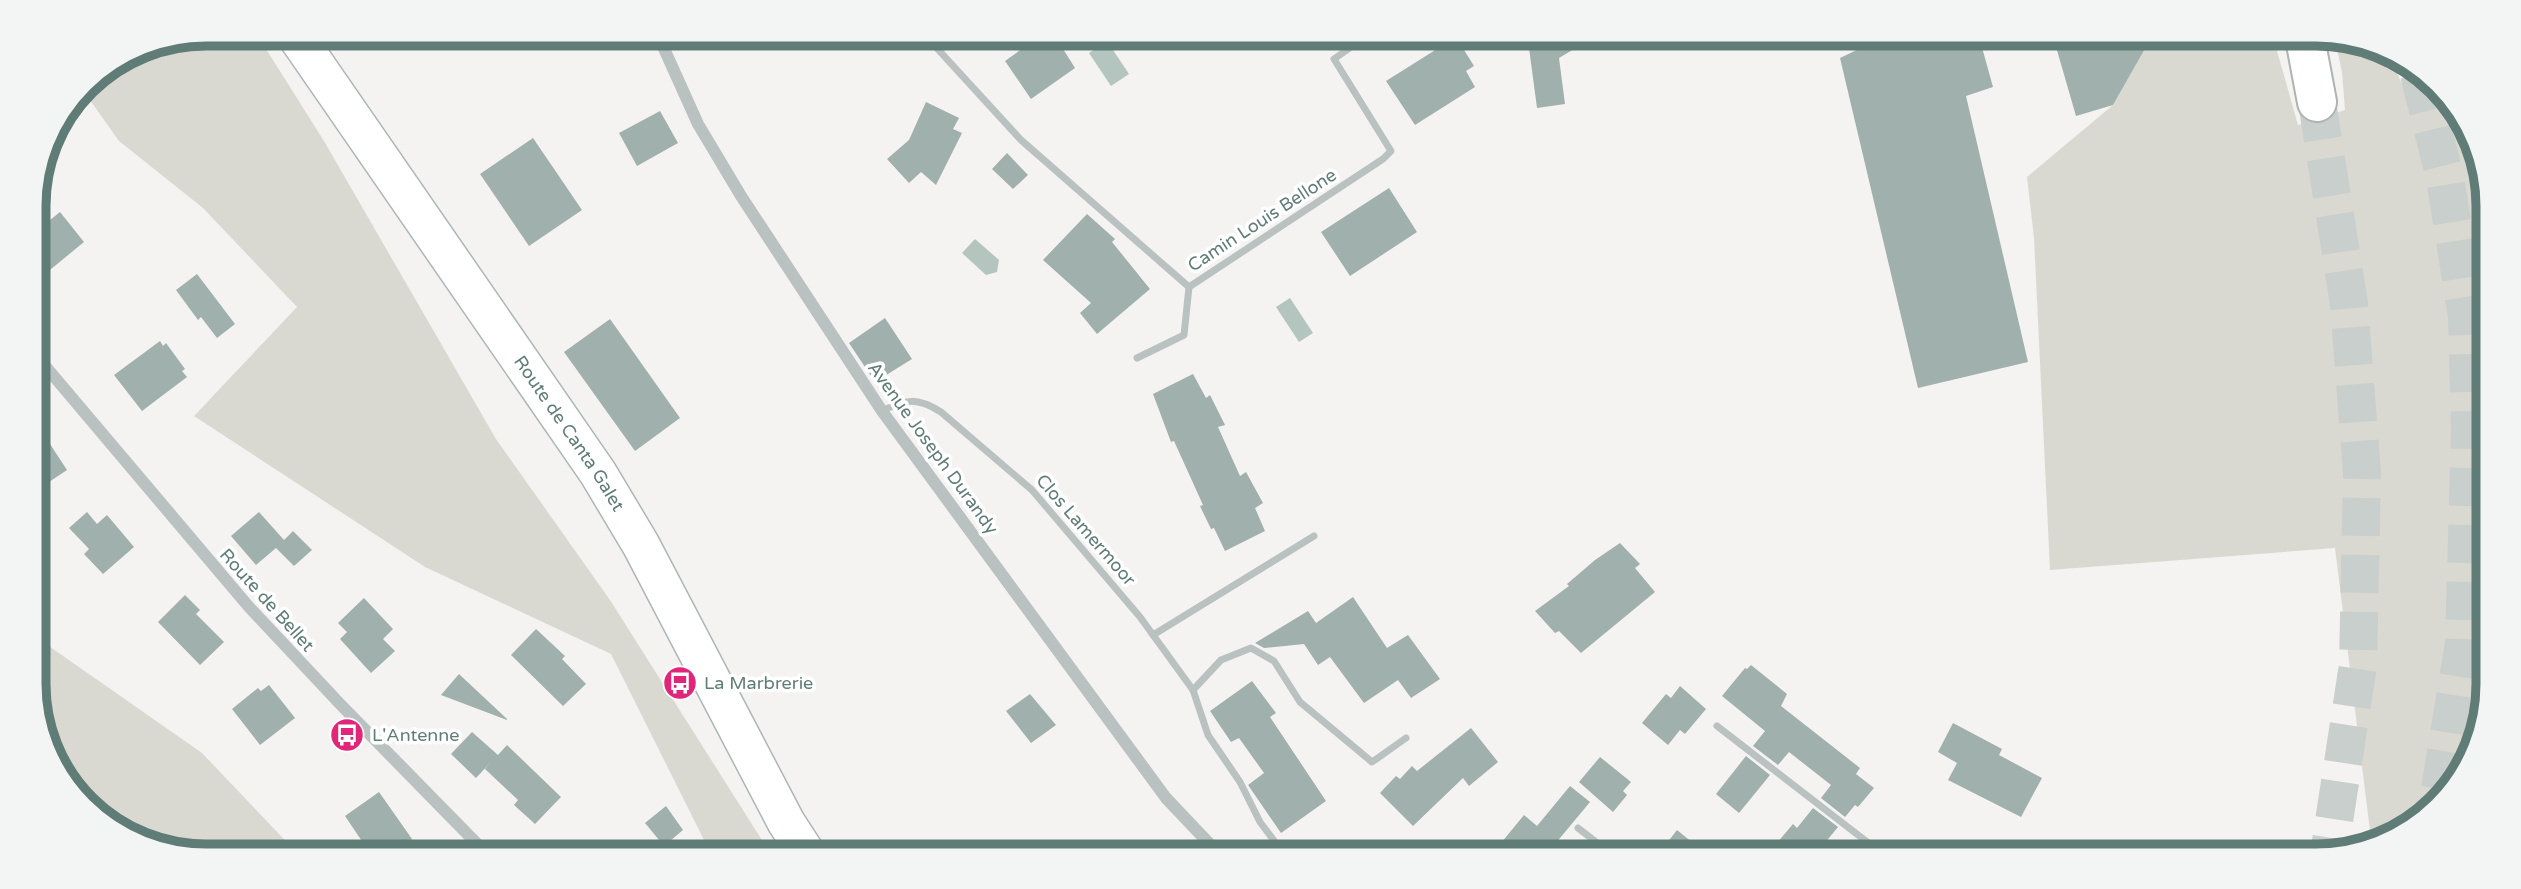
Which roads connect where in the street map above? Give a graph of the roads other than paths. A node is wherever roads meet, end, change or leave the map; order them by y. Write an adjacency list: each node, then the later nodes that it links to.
1 (303, 46): 21 (main road, Route de Canta Galet)
2 (662, 46): 10 (street, Avenue Joseph Durandy)
3 (935, 46): 7 (street, Camin Louis Bellone)
4 (1353, 46): 7 (street, Camin Louis Bellone)
5 (2306, 46): 6 (highway)
6 (2317, 102)
7 (1189, 287): 8 (street)
8 (1137, 358)
9 (46, 368): 20 (street, Route de Bellet)
10 (882, 411): 12 (street, Clos Lamermoor); 22 (street, Avenue Joseph Durandy)
11 (1314, 536): 12 (street)
12 (1153, 635): 13 (street, Clos Lamermoor)
13 (1193, 690): 15 (street); 17 (street, Clos Lamermoor)
14 (1717, 726): 19 (street)
15 (1406, 738)
16 (1578, 828): 18 (street)
17 (1276, 843)
18 (1598, 843)
19 (1869, 843)
20 (477, 844)
21 (800, 844)
22 (1209, 844)

